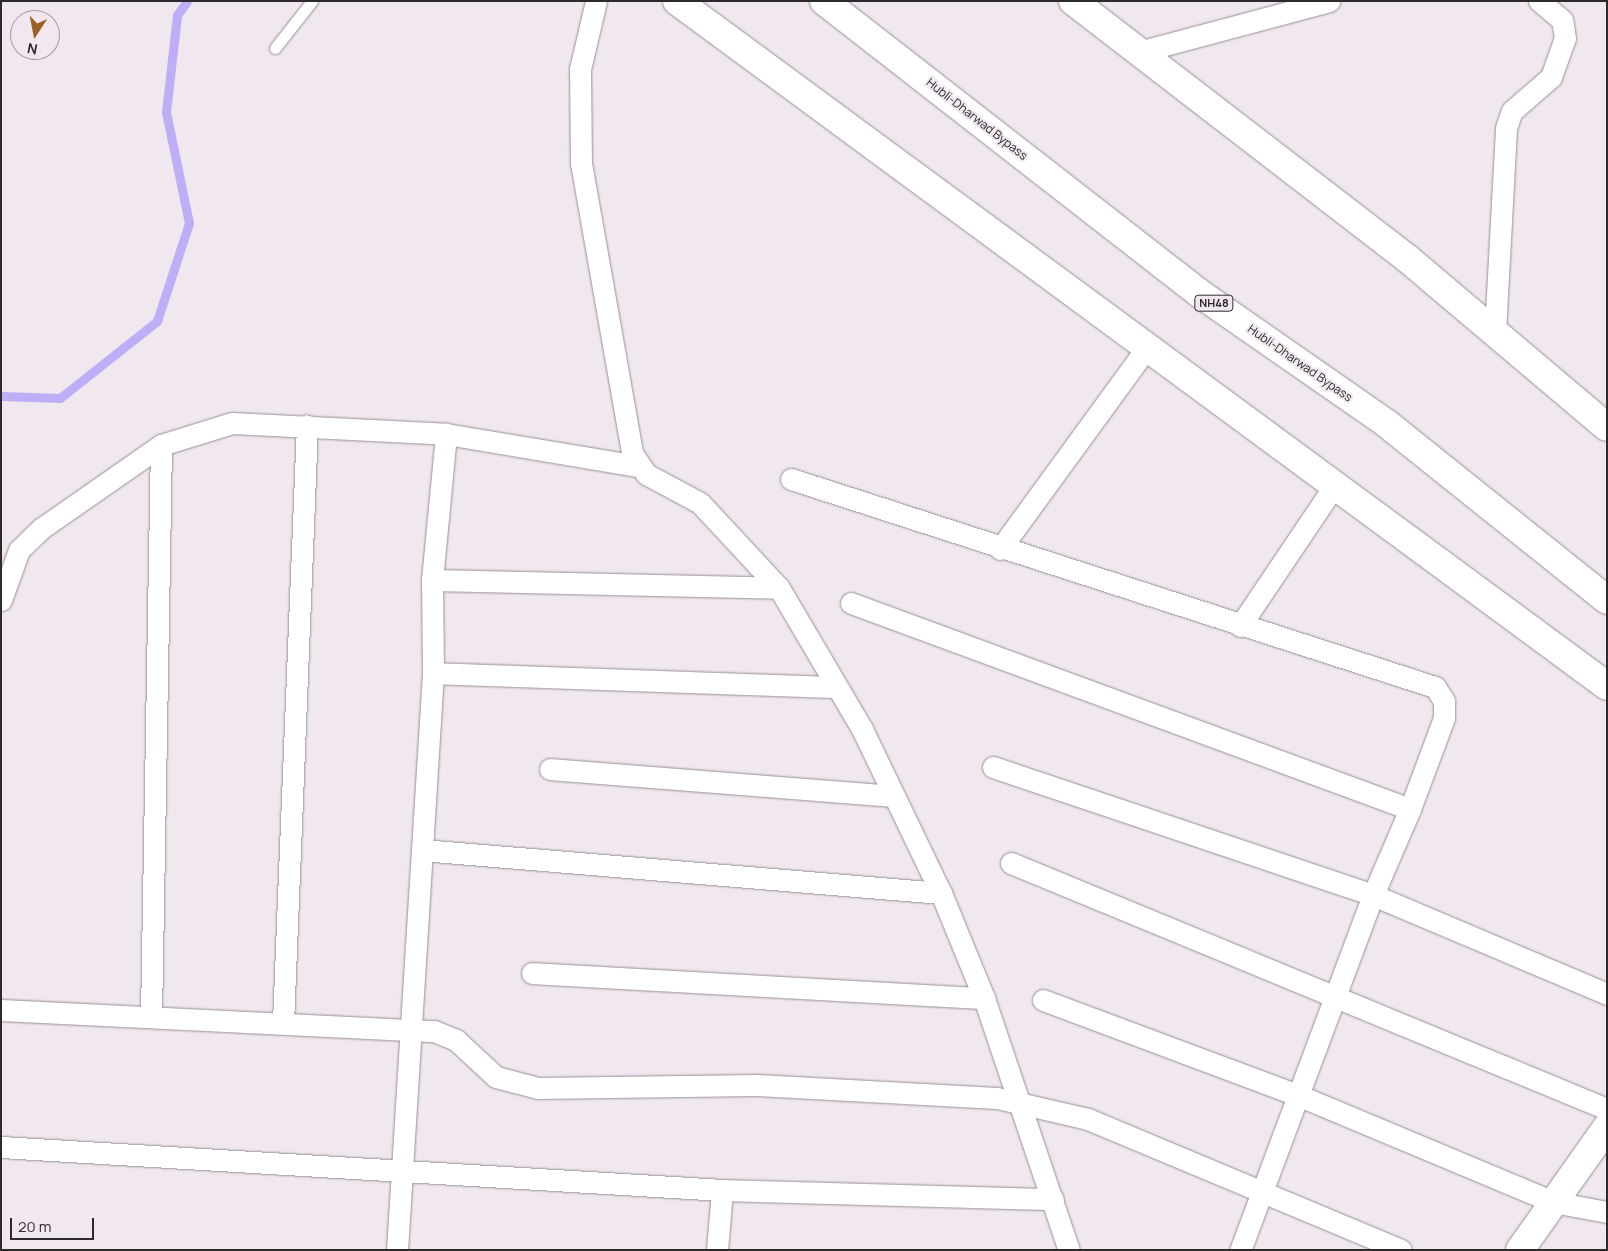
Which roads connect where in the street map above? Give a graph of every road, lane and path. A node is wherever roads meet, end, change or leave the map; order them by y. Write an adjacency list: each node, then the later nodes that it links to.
1 (312, 1): 8 (lane)
2 (596, 1): 16 (street)
3 (677, 1): 11 (main road)
4 (824, 1): 23 (main road, Hubli-Dharwad Bypass / NH48)
5 (1073, 1): 9 (main road)
6 (1329, 1): 9 (street)
7 (1539, 1): 10 (street)
8 (275, 48)
9 (1139, 52): 10 (main road)
10 (1495, 332): 13 (main road)
11 (1146, 349): 18 (main road); 19 (street)
12 (308, 425): 14 (street); 15 (street); 44 (street)
13 (1607, 427)
14 (446, 434): 16 (street); 20 (street)
15 (161, 445): 22 (street); 43 (street)
16 (635, 460): 21 (street)
17 (791, 479): 19 (street)
18 (1334, 486): 25 (street); 28 (main road)
19 (1000, 549): 25 (street)
20 (432, 580): 21 (street); 26 (street)
21 (779, 588): 27 (street)
22 (1, 600)
23 (1607, 600)
24 (851, 603): 32 (street)
25 (1240, 626): 32 (street)
26 (433, 673): 27 (street); 33 (street)
27 (836, 686): 31 (street)
28 (1607, 686)
29 (993, 767): 36 (street)
30 (550, 769): 31 (street)
31 (894, 796): 35 (street)
32 (1410, 809): 36 (street)
33 (422, 850): 35 (street); 45 (street)
34 (1011, 863): 39 (street)
35 (941, 893): 40 (street)
36 (1373, 894): 38 (street); 39 (street)
37 (532, 972): 40 (street)
38 (1607, 994)
39 (1336, 997): 46 (street); 48 (street)
40 (984, 998): 47 (street)
41 (1042, 1000): 46 (street)
42 (1, 1010): 43 (street)
43 (151, 1017): 44 (street)
44 (283, 1024): 45 (street)
45 (414, 1030): 47 (street); 51 (street)
46 (1300, 1096): 53 (street); 55 (street)
47 (1022, 1103): 53 (street); 54 (street)
48 (1607, 1109)
49 (1607, 1127): 55 (main road)
50 (1, 1147): 51 (street)
51 (402, 1171): 52 (street); 57 (street)
52 (722, 1190): 54 (street); 58 (street)
53 (1265, 1190): 60 (street); 61 (street)
54 (1053, 1199): 59 (street)
55 (1553, 1202): 56 (street); 62 (main road)
56 (1607, 1212)
57 (397, 1250)
58 (716, 1250)
59 (1069, 1250)
60 (1240, 1250)
61 (1401, 1250)
62 (1520, 1250)

